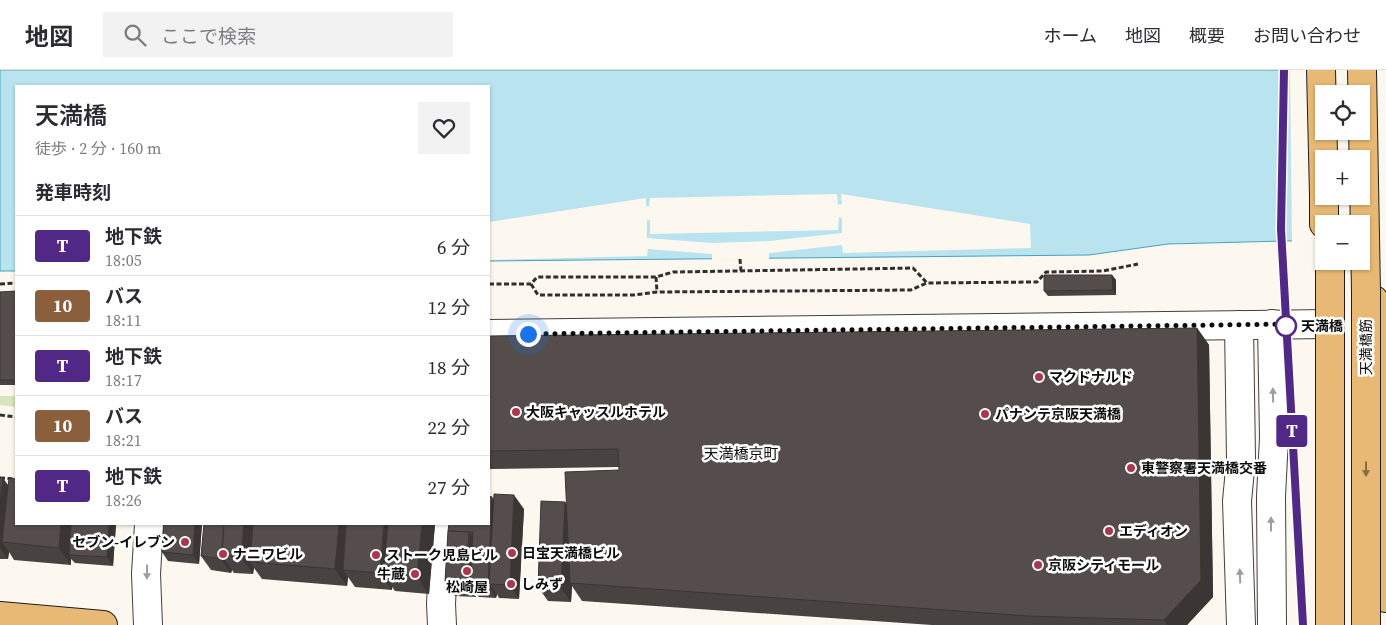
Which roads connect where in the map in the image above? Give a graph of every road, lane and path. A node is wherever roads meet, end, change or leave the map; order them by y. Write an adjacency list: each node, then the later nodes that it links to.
1 (1321, 70): 6 (main road)
2 (1327, 70): 5 (main road)
3 (1362, 70): 38 (main road, 天満橋筋, one-way to 38, bridge)
4 (1370, 70): 29 (main road, 天満橋筋)
5 (1327, 85)
6 (1323, 150)
7 (740, 259): 11 (path)
8 (1138, 264): 14 (path)
9 (1327, 270): 20 (main road)
10 (1327, 270): 37 (main road, bridge)
11 (741, 271): 12 (path); 14 (path)
12 (656, 277): 17 (path); 18 (path)
13 (15, 283): 15 (path)
14 (928, 283): 18 (path)
15 (0, 284)
16 (490, 284): 17 (path)
17 (531, 284): 18 (path)
18 (657, 292)
19 (1272, 324): 20 (street); 21 (street); 35 (street, one-way to 19)
20 (1326, 324): 36 (main road)
21 (1239, 325): 22 (street); 34 (street, one-way to 21)
22 (490, 334)
23 (0, 415): 24 (path)
24 (15, 417)
25 (0, 478): 26 (path)
26 (15, 479)
27 (149, 525): 32 (street, one-way to 32)
28 (445, 525): 33 (street)
29 (1386, 598)
30 (0, 616): 31 (main road)
31 (103, 625)
32 (148, 625)
33 (442, 625)
34 (1241, 625)
35 (1272, 625)
36 (1326, 625)
37 (1330, 625)
38 (1366, 625)

